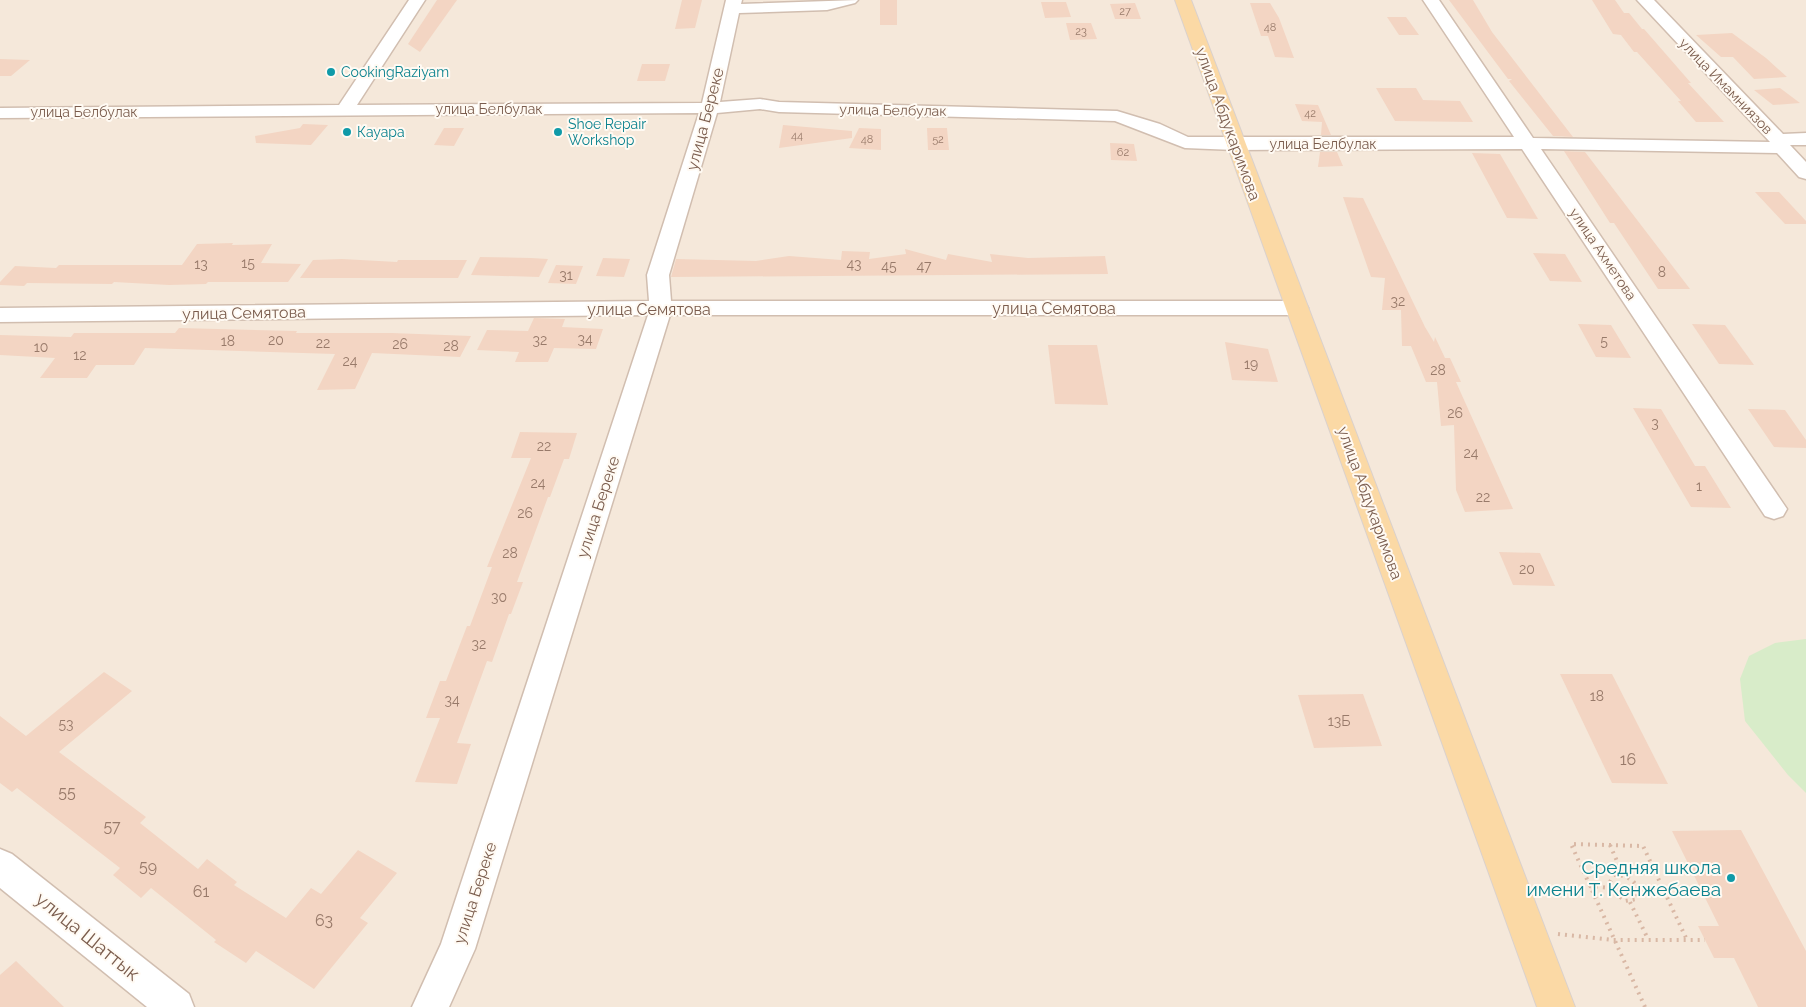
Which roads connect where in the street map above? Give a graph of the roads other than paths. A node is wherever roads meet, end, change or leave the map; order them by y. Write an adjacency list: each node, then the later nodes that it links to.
1 (417, 0): 8 (street)
2 (850, 0): 6 (street)
3 (1183, 0): 12 (main road, улица Абдукаримова)
4 (1430, 0): 11 (street, улица Ахметова)
5 (1645, 0): 13 (street, улица Имамниязов)
6 (733, 4): 7 (street, улица Береке)
7 (710, 108): 8 (street, улица Белбулак); 12 (street, улица Белбулак); 15 (street, улица Береке)
8 (346, 110): 9 (street, улица Белбулак)
9 (0, 113)
10 (1806, 139): 13 (street, улица Белбулак)
11 (1528, 143): 12 (street, улица Белбулак); 13 (street, улица Белбулак); 18 (street, улица Ахметова)
12 (1235, 144): 16 (main road, улица Абдукаримова)
13 (1780, 144): 14 (street, улица Имамниязов)
14 (1806, 173)
15 (661, 308): 16 (street, улица Семятова); 17 (street, улица Семятова); 21 (street, улица Береке)
16 (1297, 308): 22 (main road, улица Абдукаримова)
17 (0, 315)
18 (1774, 509)
19 (0, 866): 20 (street, улица Шаттык)
20 (176, 1007)
21 (430, 1007)
22 (1556, 1007)

